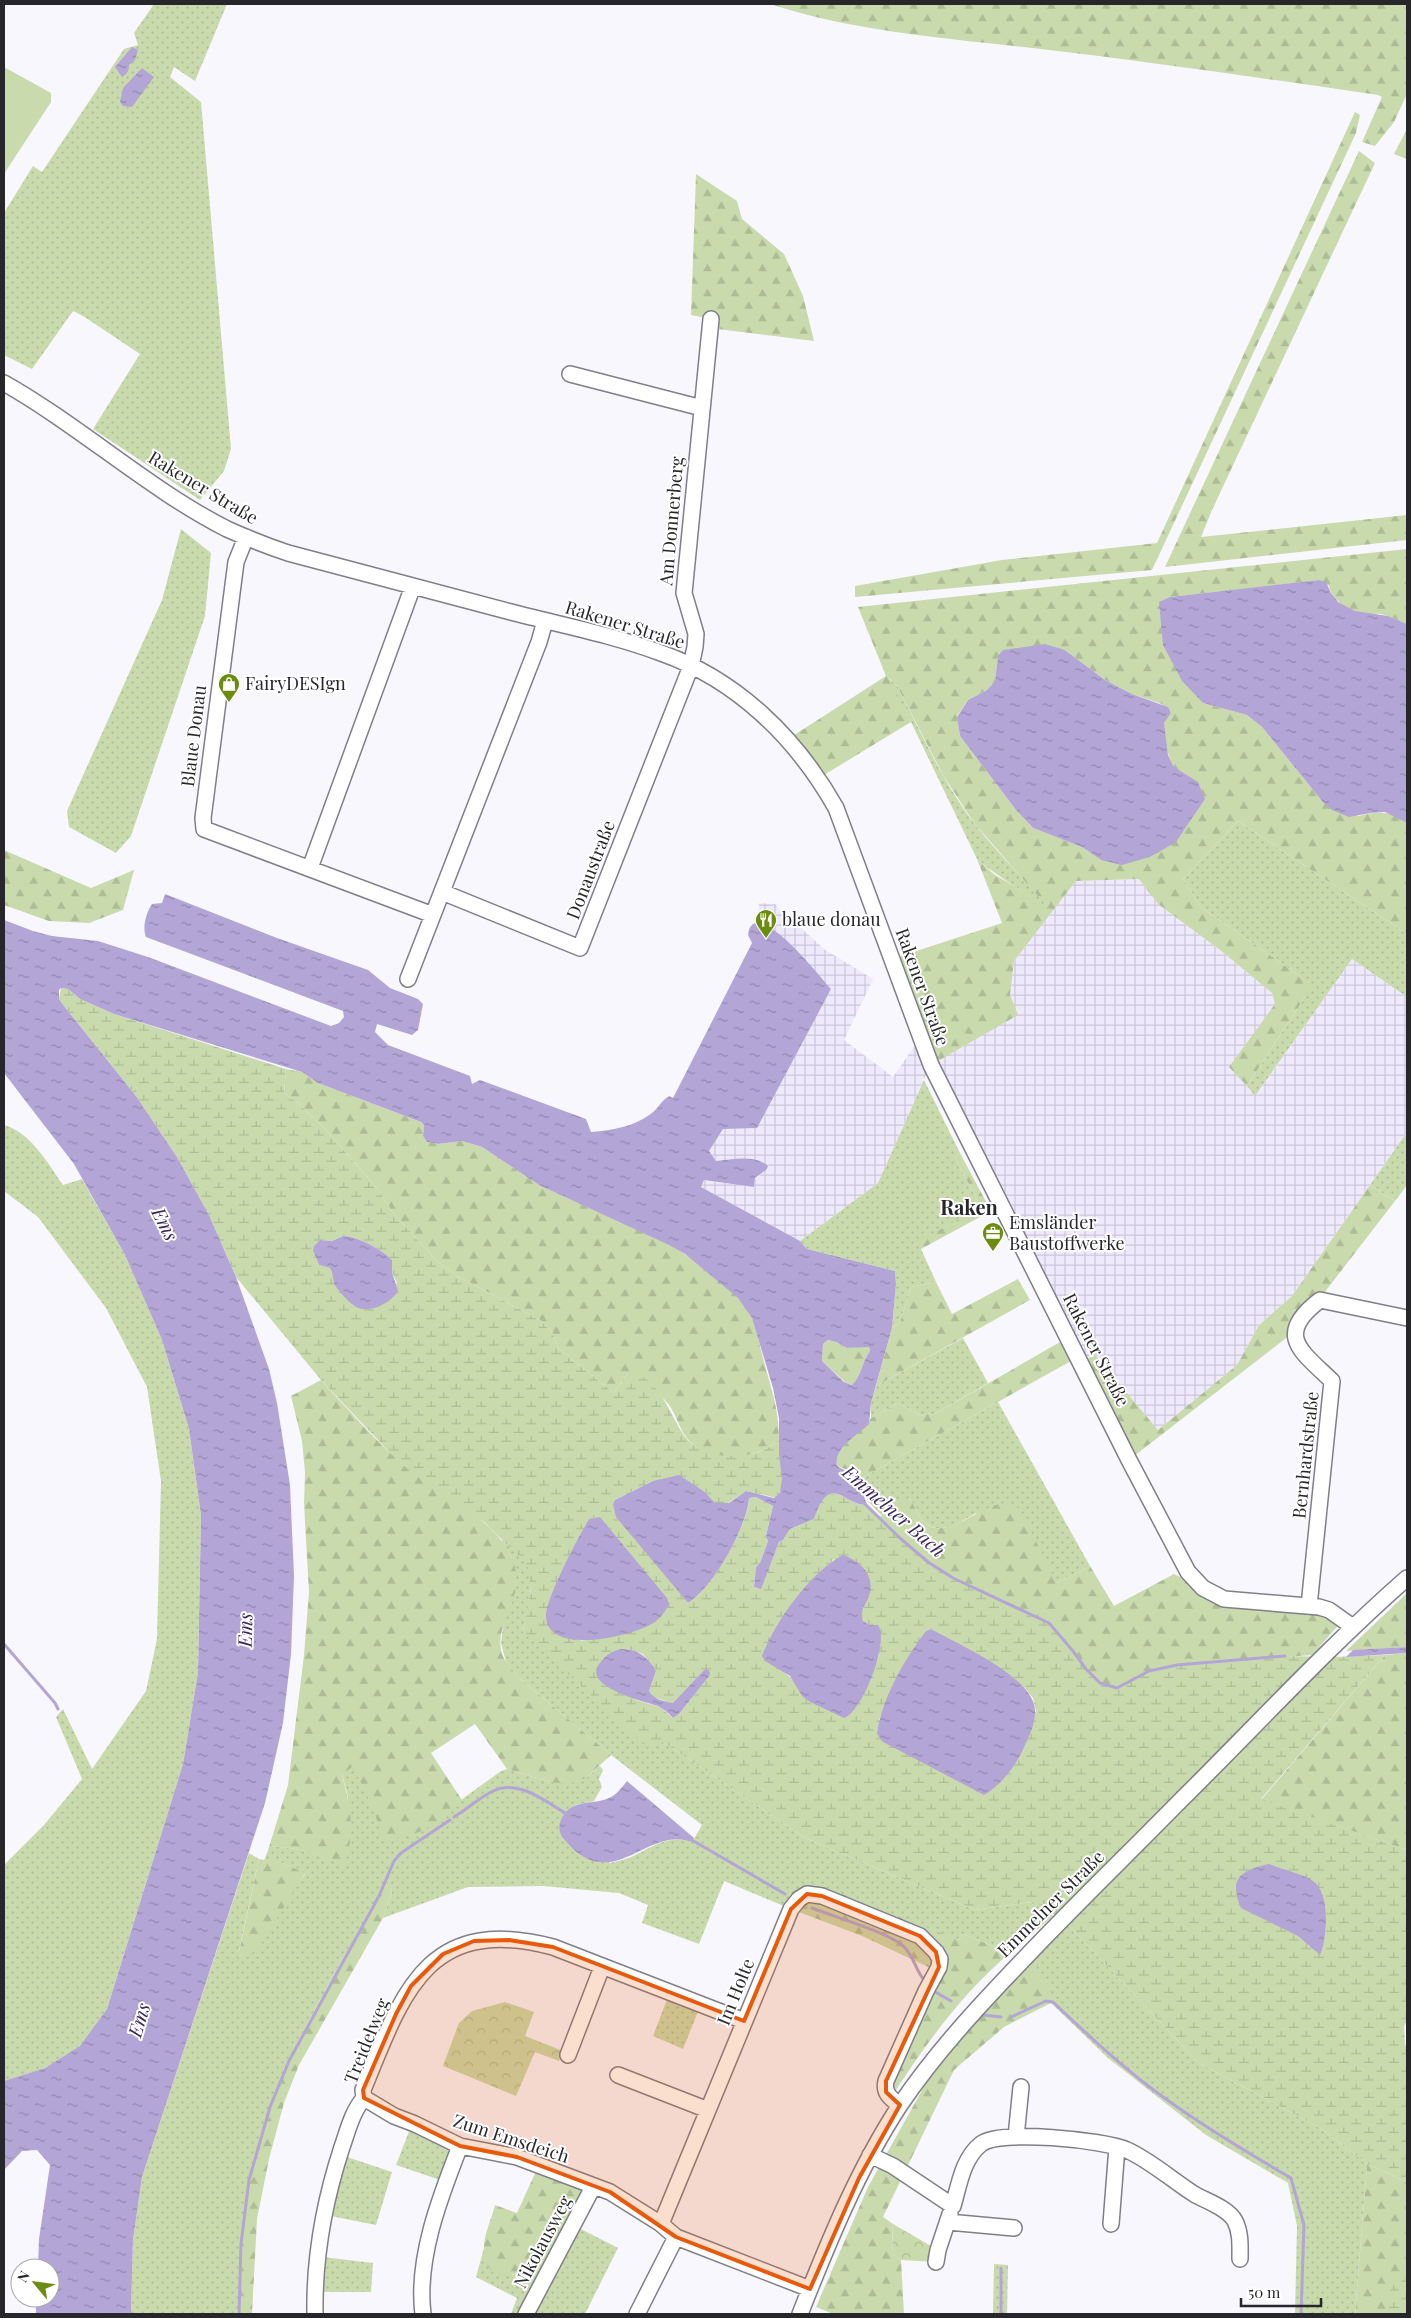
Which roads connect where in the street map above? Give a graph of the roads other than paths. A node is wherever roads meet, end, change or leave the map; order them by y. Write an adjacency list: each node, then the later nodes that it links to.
1 (711, 320): 4 (street, Am Donnerberg)
2 (570, 374): 4 (street)
3 (4, 383): 5 (street, Rakener Straße)
4 (702, 408): 8 (street, Am Donnerberg)
5 (246, 537): 6 (street, Rakener Straße); 9 (street, Blaue Donau)
6 (413, 586): 7 (street, Rakener Straße); 9 (street)
7 (545, 621): 8 (street, Rakener Straße); 10 (street)
8 (690, 666): 10 (street, Donaustraße); 15 (street, Rakener Straße)
9 (310, 868): 11 (street, Blaue Donau)
10 (442, 892): 11 (street)
11 (433, 915): 12 (street)
12 (408, 979)
13 (1407, 1318): 15 (street, Bernhardstraße)
14 (1407, 1578): 16 (street, Emmelner Straße)
15 (1309, 1606): 16 (street, Rakener Straße)
16 (1354, 1626): 23 (street, Emmelner Straße)
17 (602, 1967): 18 (street, Treidelweg); 19 (street); 22 (street, Treidelweg)
18 (744, 2021): 23 (street, Im Holte); 24 (street, Im Holte)
19 (568, 2055)
20 (618, 2075): 24 (street)
21 (1021, 2087): 25 (street)
22 (364, 2098): 26 (street, Zum Emsdeich); 39 (street, Treidelweg)
23 (900, 2105): 28 (street, Emmelner Straße)
24 (708, 2110): 32 (street, Im Holte)
25 (1016, 2137): 27 (street); 30 (street)
26 (460, 2146): 29 (street, Zum Emsdeich); 40 (street)
27 (1118, 2147): 33 (street); 36 (street)
28 (870, 2155): 30 (street); 38 (street, Emmelner Straße)
29 (593, 2187): 32 (street, Zum Emsdeich); 41 (street, Nikolausweg)
30 (953, 2206): 31 (street)
31 (948, 2222): 34 (street); 37 (street)
32 (661, 2224): 35 (street, Zum Emsdeich)
33 (1111, 2224)
34 (1014, 2228)
35 (676, 2237): 38 (street, Zum Emsdeich); 42 (street)
36 (1240, 2259)
37 (936, 2262)
38 (810, 2288): 43 (street, Emmelner Straße)
39 (315, 2314)
40 (423, 2314)
41 (526, 2314)
42 (637, 2314)
43 (800, 2314)

